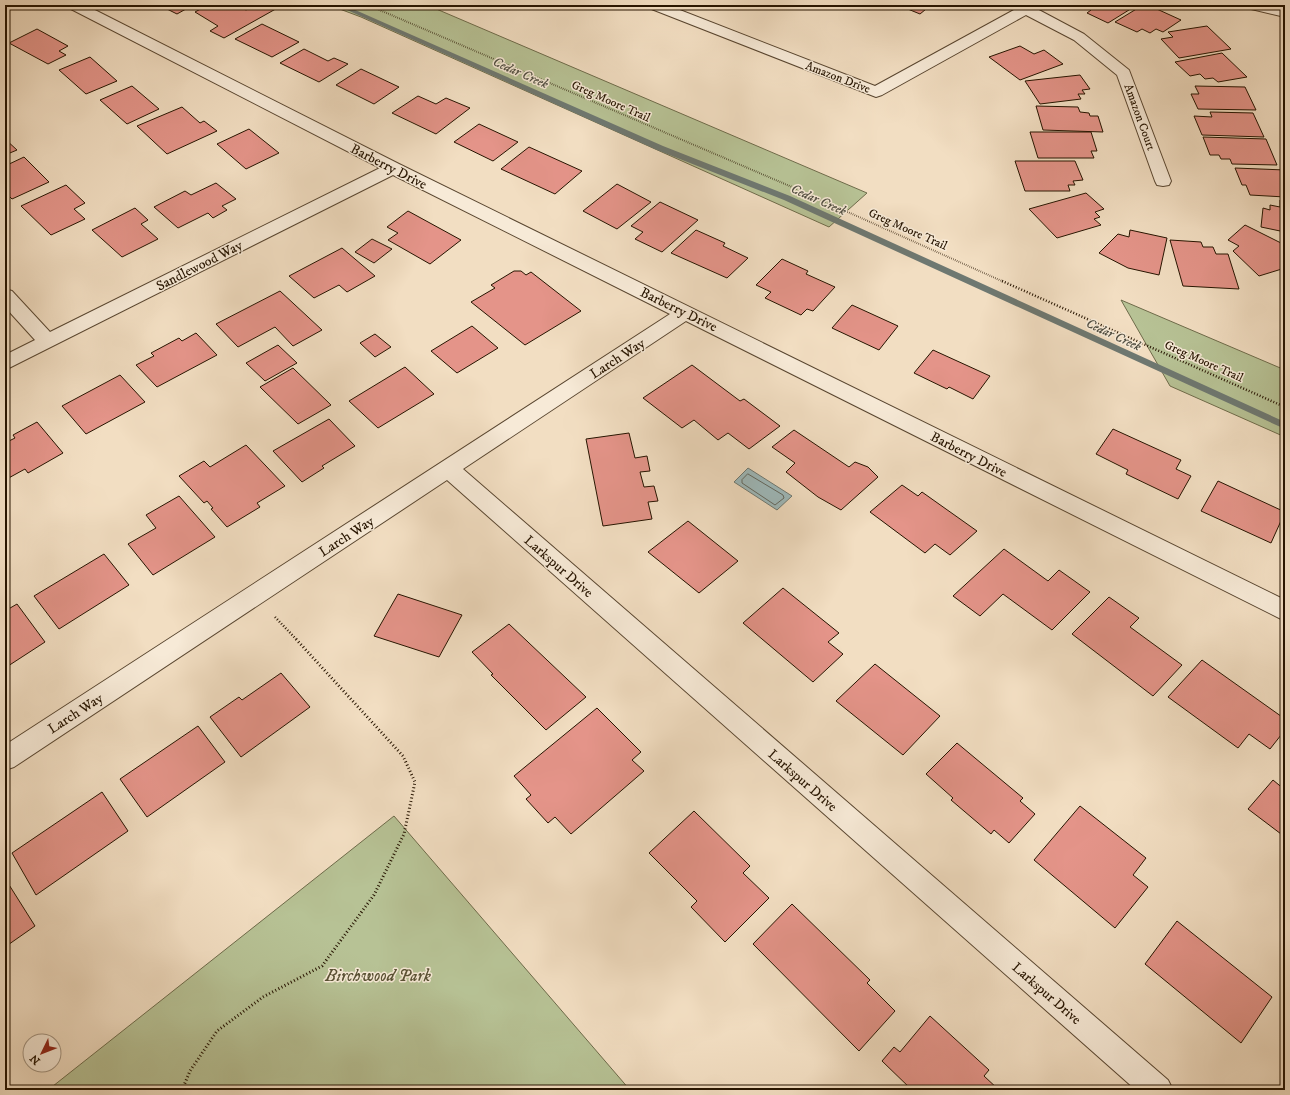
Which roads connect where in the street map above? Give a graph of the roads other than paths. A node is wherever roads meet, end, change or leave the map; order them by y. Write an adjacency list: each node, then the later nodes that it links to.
1 (74, 5): 6 (street, Barberry Drive)
2 (654, 5): 4 (street, Amazon Drive)
3 (1251, 5): 5 (lane)
4 (1030, 7): 7 (street, Amazon Court)
5 (1285, 13)
6 (393, 168): 9 (street, Barberry Drive); 10 (street, Sandlewood Way)
7 (1163, 181)
8 (5, 295): 10 (street)
9 (686, 312): 12 (street, Larch Way); 13 (street, Barberry Drive)
10 (47, 341): 11 (street, Sandlewood Way)
11 (5, 363)
12 (449, 469): 14 (street, Larch Way); 15 (street, Larkspur Drive)
13 (1285, 611)
14 (5, 758)
15 (1158, 1090)

